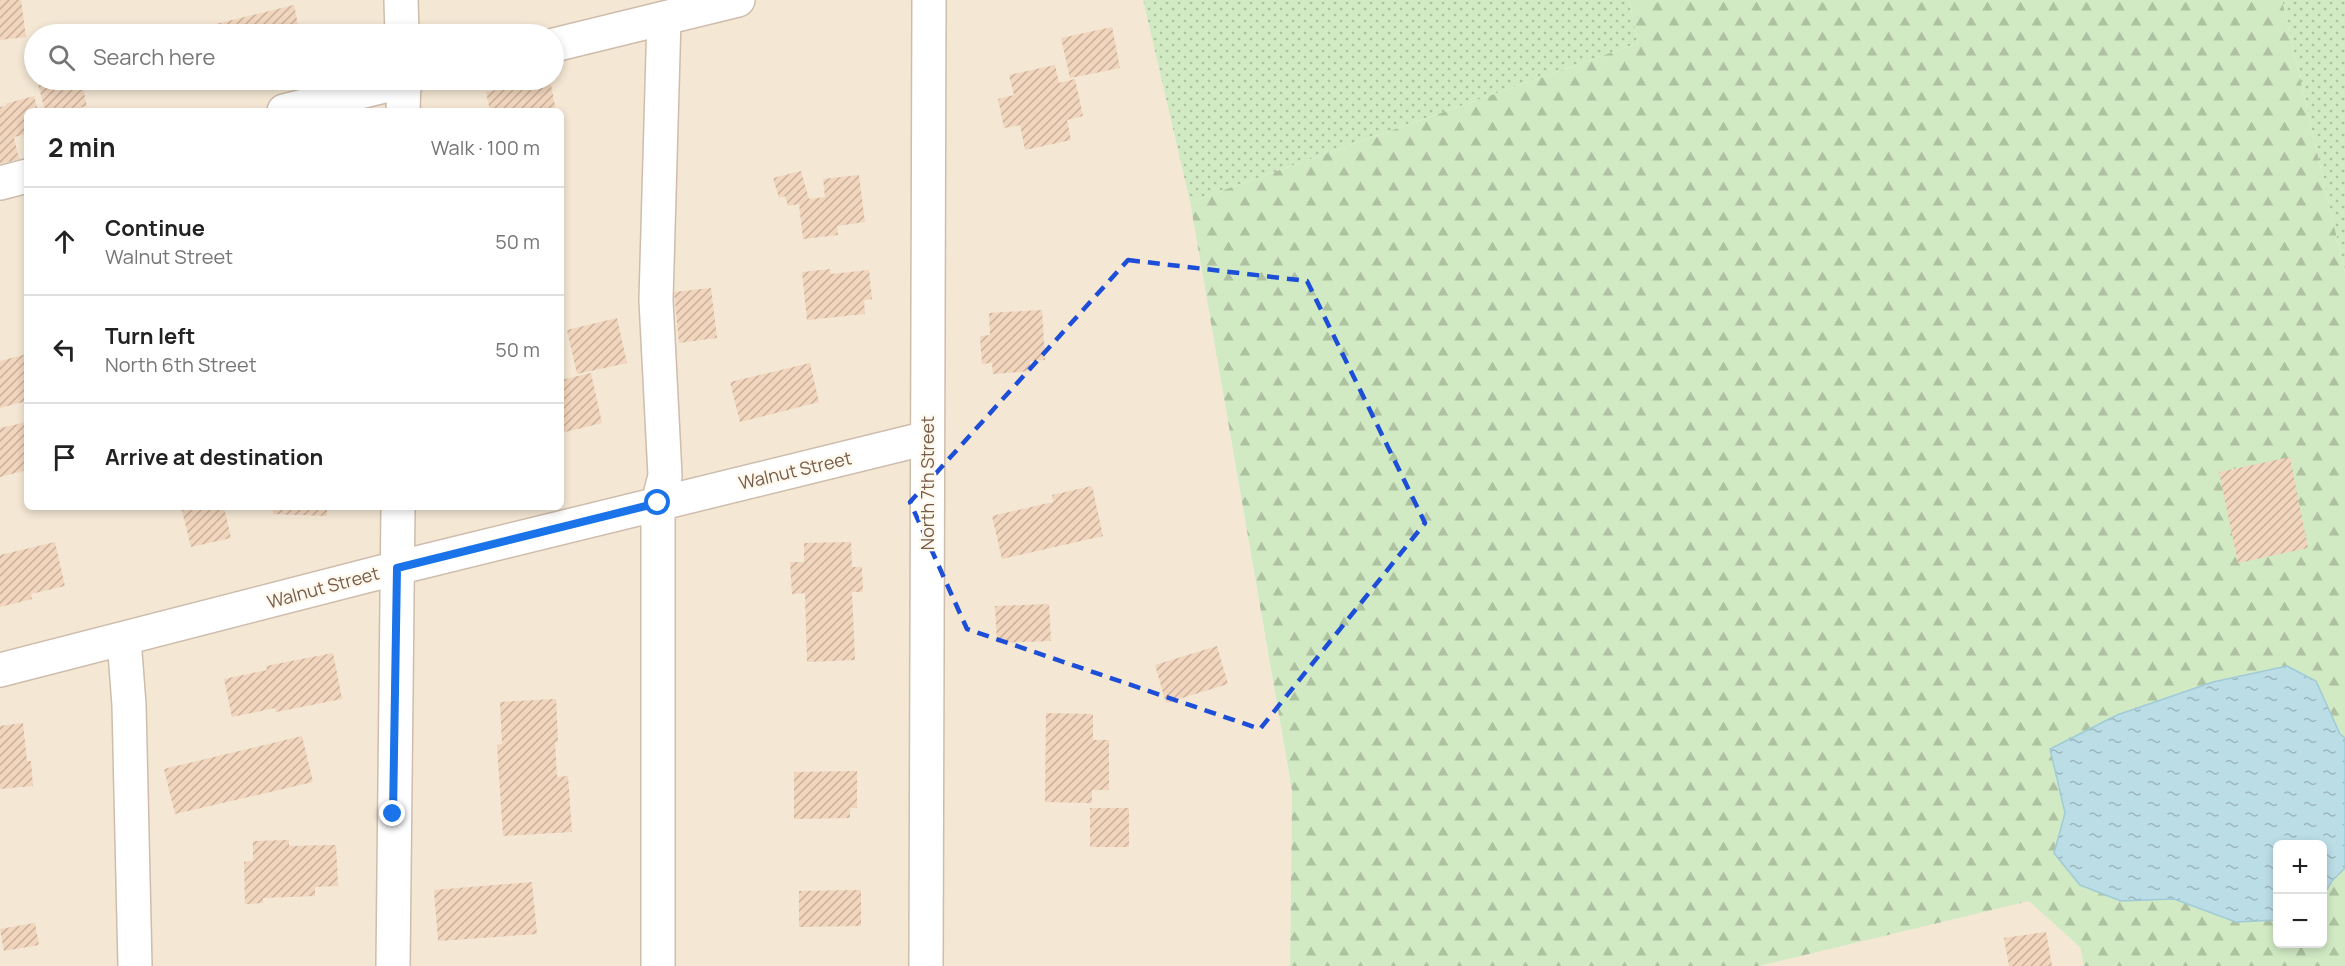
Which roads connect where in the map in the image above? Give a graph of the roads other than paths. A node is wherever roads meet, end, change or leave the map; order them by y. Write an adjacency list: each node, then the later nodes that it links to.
1 (401, 0): 5 (street)
2 (738, 0): 4 (street)
3 (929, 0): 11 (street, North 7th Street)
4 (664, 18): 6 (street); 12 (street)
5 (402, 24)
6 (564, 43)
7 (394, 90): 8 (street)
8 (300, 108)
9 (24, 177): 10 (street)
10 (0, 183)
11 (927, 438): 12 (street, Walnut Street); 20 (street, North 7th Street)
12 (658, 503): 14 (street, Walnut Street); 19 (street)
13 (398, 510): 14 (street)
14 (397, 568): 15 (street, Walnut Street); 18 (street)
15 (124, 639): 16 (street, Walnut Street); 17 (street)
16 (0, 670)
17 (135, 966)
18 (393, 966)
19 (658, 966)
20 (926, 966)

